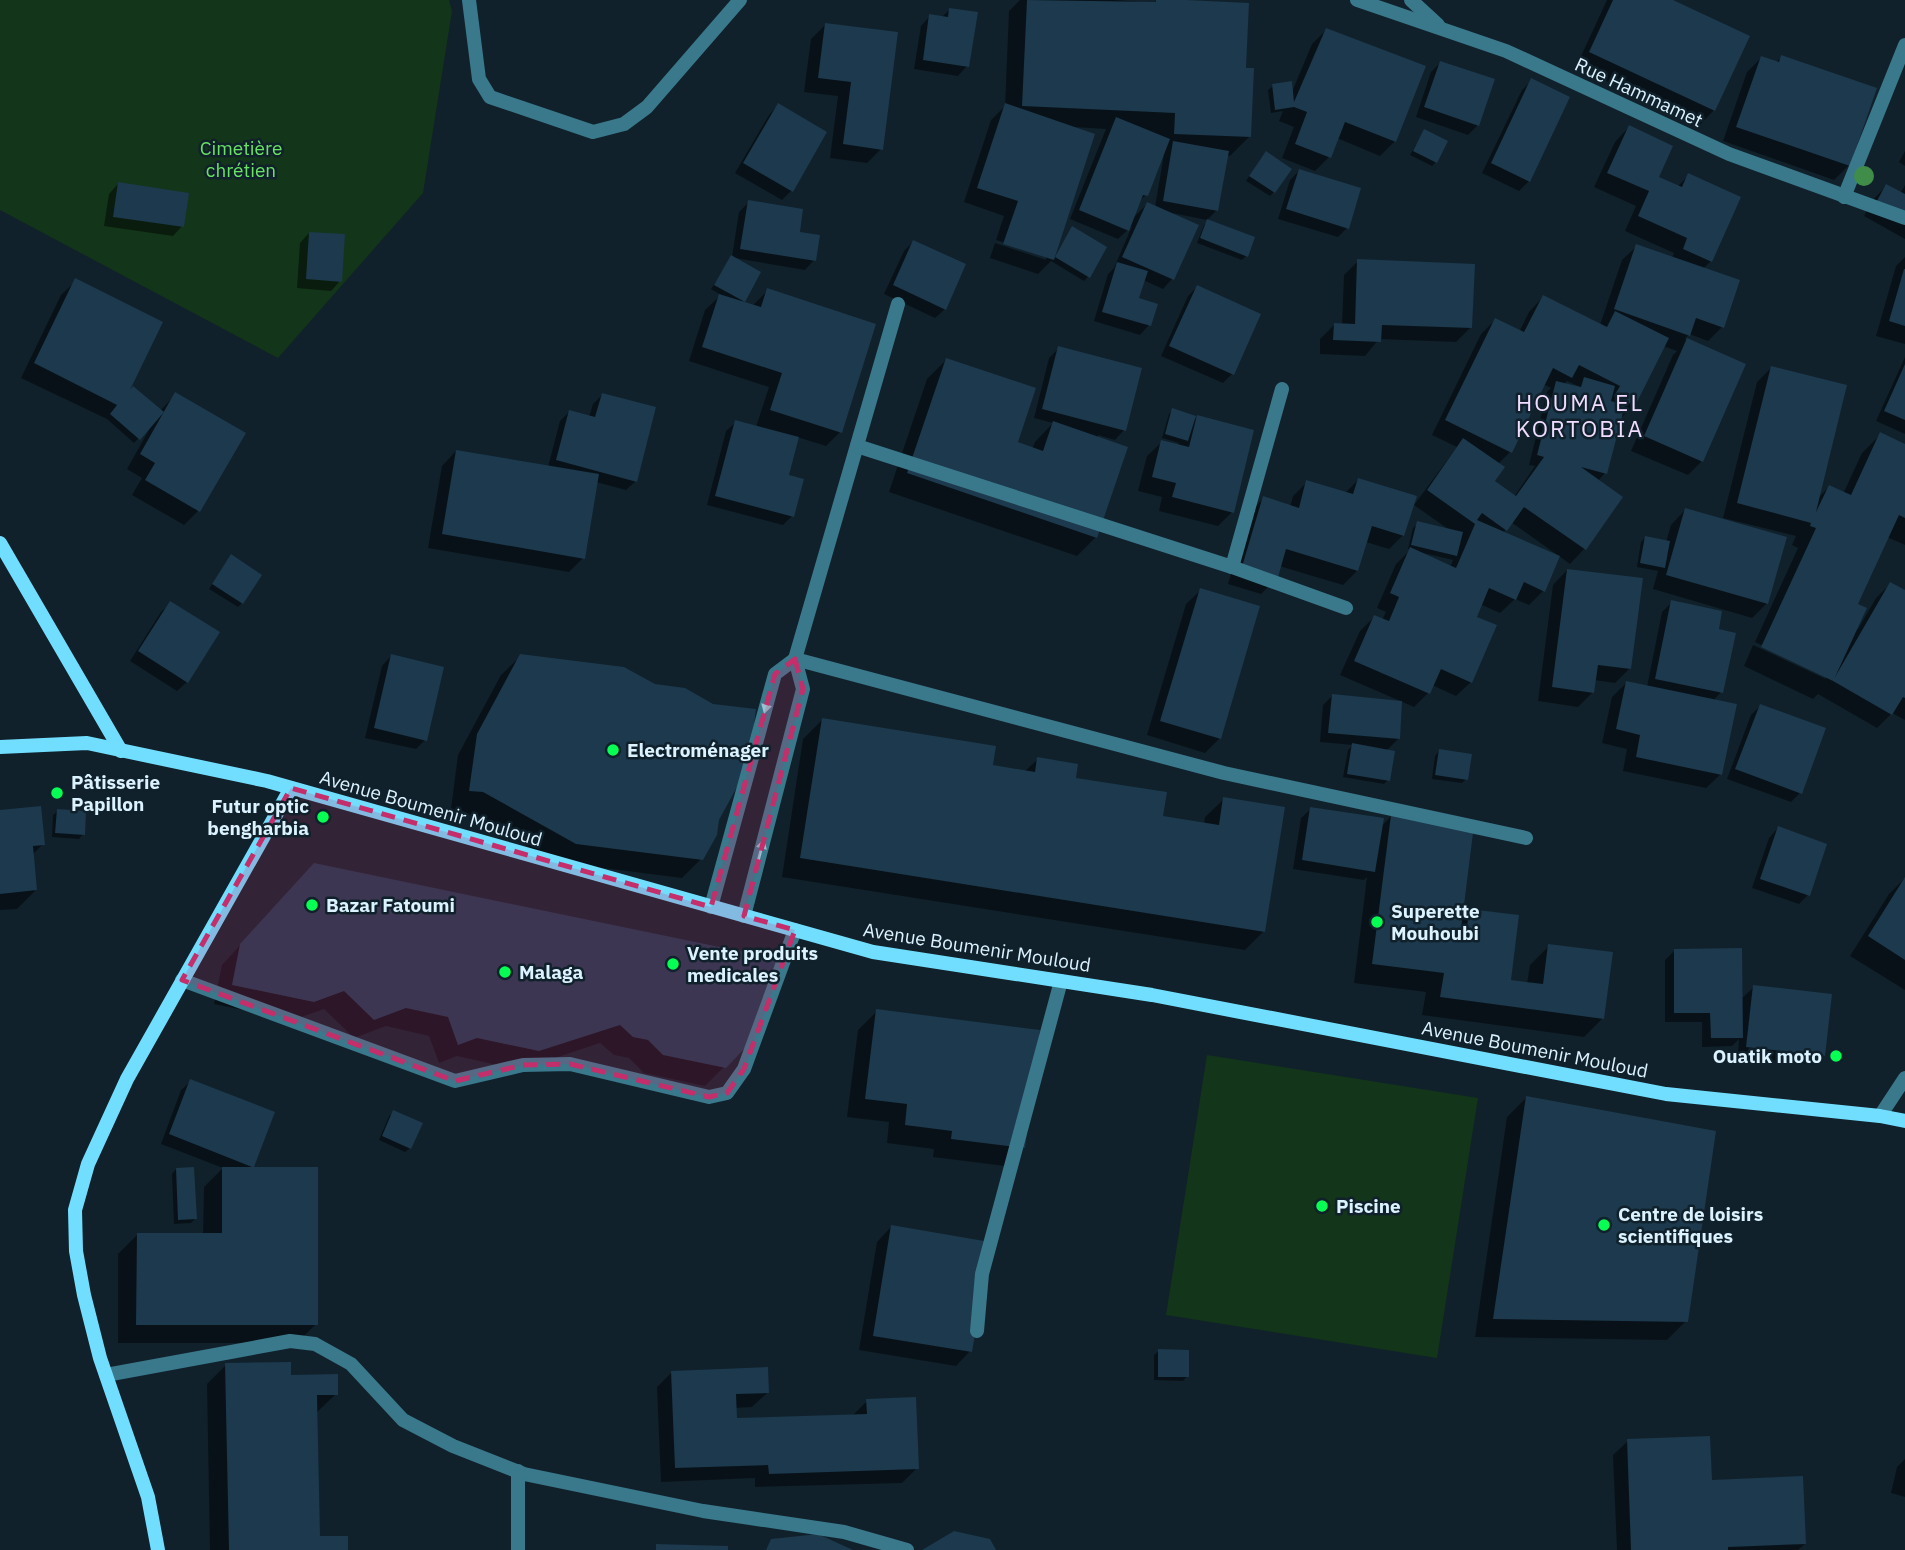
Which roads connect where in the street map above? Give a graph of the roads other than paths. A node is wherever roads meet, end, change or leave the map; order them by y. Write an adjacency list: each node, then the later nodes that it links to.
1 (470, 0): 2 (street)
2 (740, 0)
3 (1357, 0): 5 (street, Rue Hammamet)
4 (1411, 0): 5 (street)
5 (1443, 29): 7 (street, Rue Hammamet)
6 (1905, 45): 7 (street)
7 (1844, 197): 8 (street, Rue Hammamet)
8 (1905, 218)
9 (898, 304): 11 (street)
10 (1282, 388): 13 (street)
11 (857, 446): 13 (street); 15 (street)
12 (0, 543): 17 (main road)
13 (1232, 567): 14 (street)
14 (1346, 608)
15 (795, 659): 19 (street); 20 (street, one-way to 20); 21 (street, one-way to 15)
16 (0, 747): 17 (main road, Avenue Boumenir Mouloud)
17 (121, 751): 18 (main road, Avenue Boumenir Mouloud)
18 (291, 788): 20 (main road, Avenue Boumenir Mouloud); 23 (main road)
19 (1526, 838)
20 (711, 907): 21 (main road, Avenue Boumenir Mouloud)
21 (744, 916): 22 (main road, Avenue Boumenir Mouloud)
22 (795, 930): 23 (street); 24 (main road, Avenue Boumenir Mouloud)
23 (182, 980): 29 (main road)
24 (1061, 981): 26 (main road, Avenue Boumenir Mouloud); 28 (street)
25 (1905, 1078): 26 (street)
26 (1880, 1116): 27 (main road, Avenue Boumenir Mouloud)
27 (1905, 1121)
28 (977, 1331)
29 (106, 1375): 30 (street); 32 (main road)
30 (518, 1471): 31 (street); 33 (street)
31 (898, 1549)
32 (158, 1550)
33 (518, 1550)

